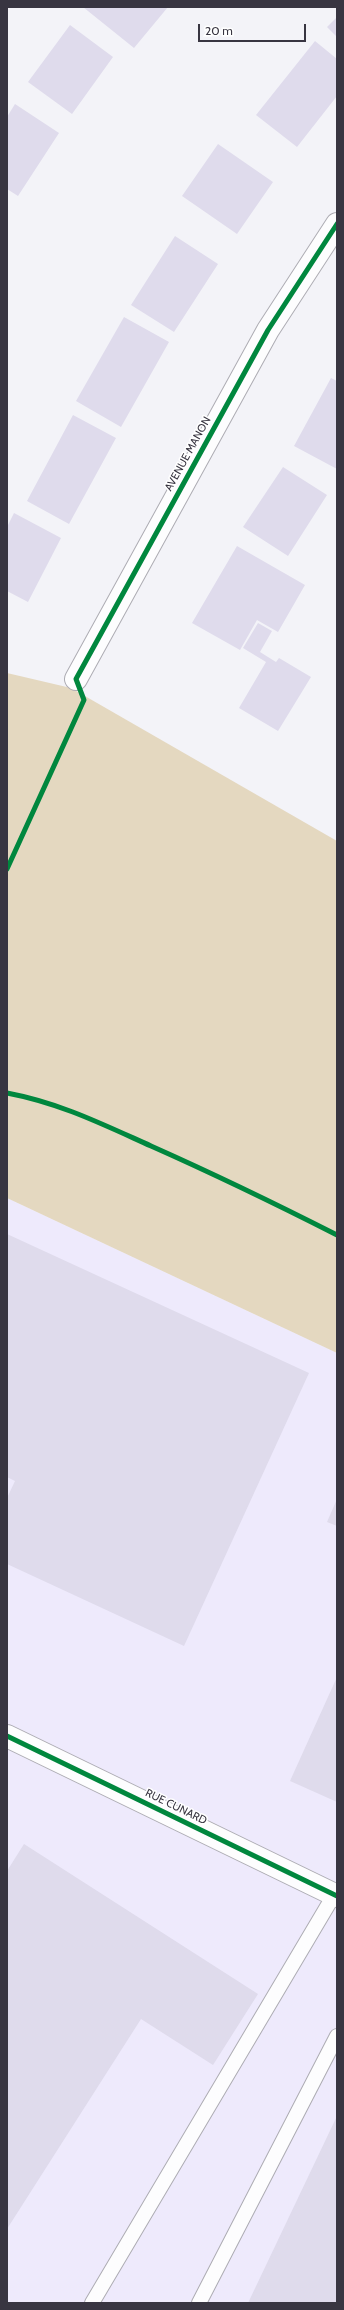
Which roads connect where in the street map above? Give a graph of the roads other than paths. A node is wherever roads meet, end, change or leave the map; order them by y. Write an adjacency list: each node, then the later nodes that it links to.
1 (337, 224): 2 (street, AVENUE MANON)
2 (76, 679)
3 (7, 1736): 4 (street, RUE CUNARD)
4 (336, 1895): 6 (lane)
5 (337, 2036): 7 (lane)
6 (92, 2303)
7 (199, 2303)

